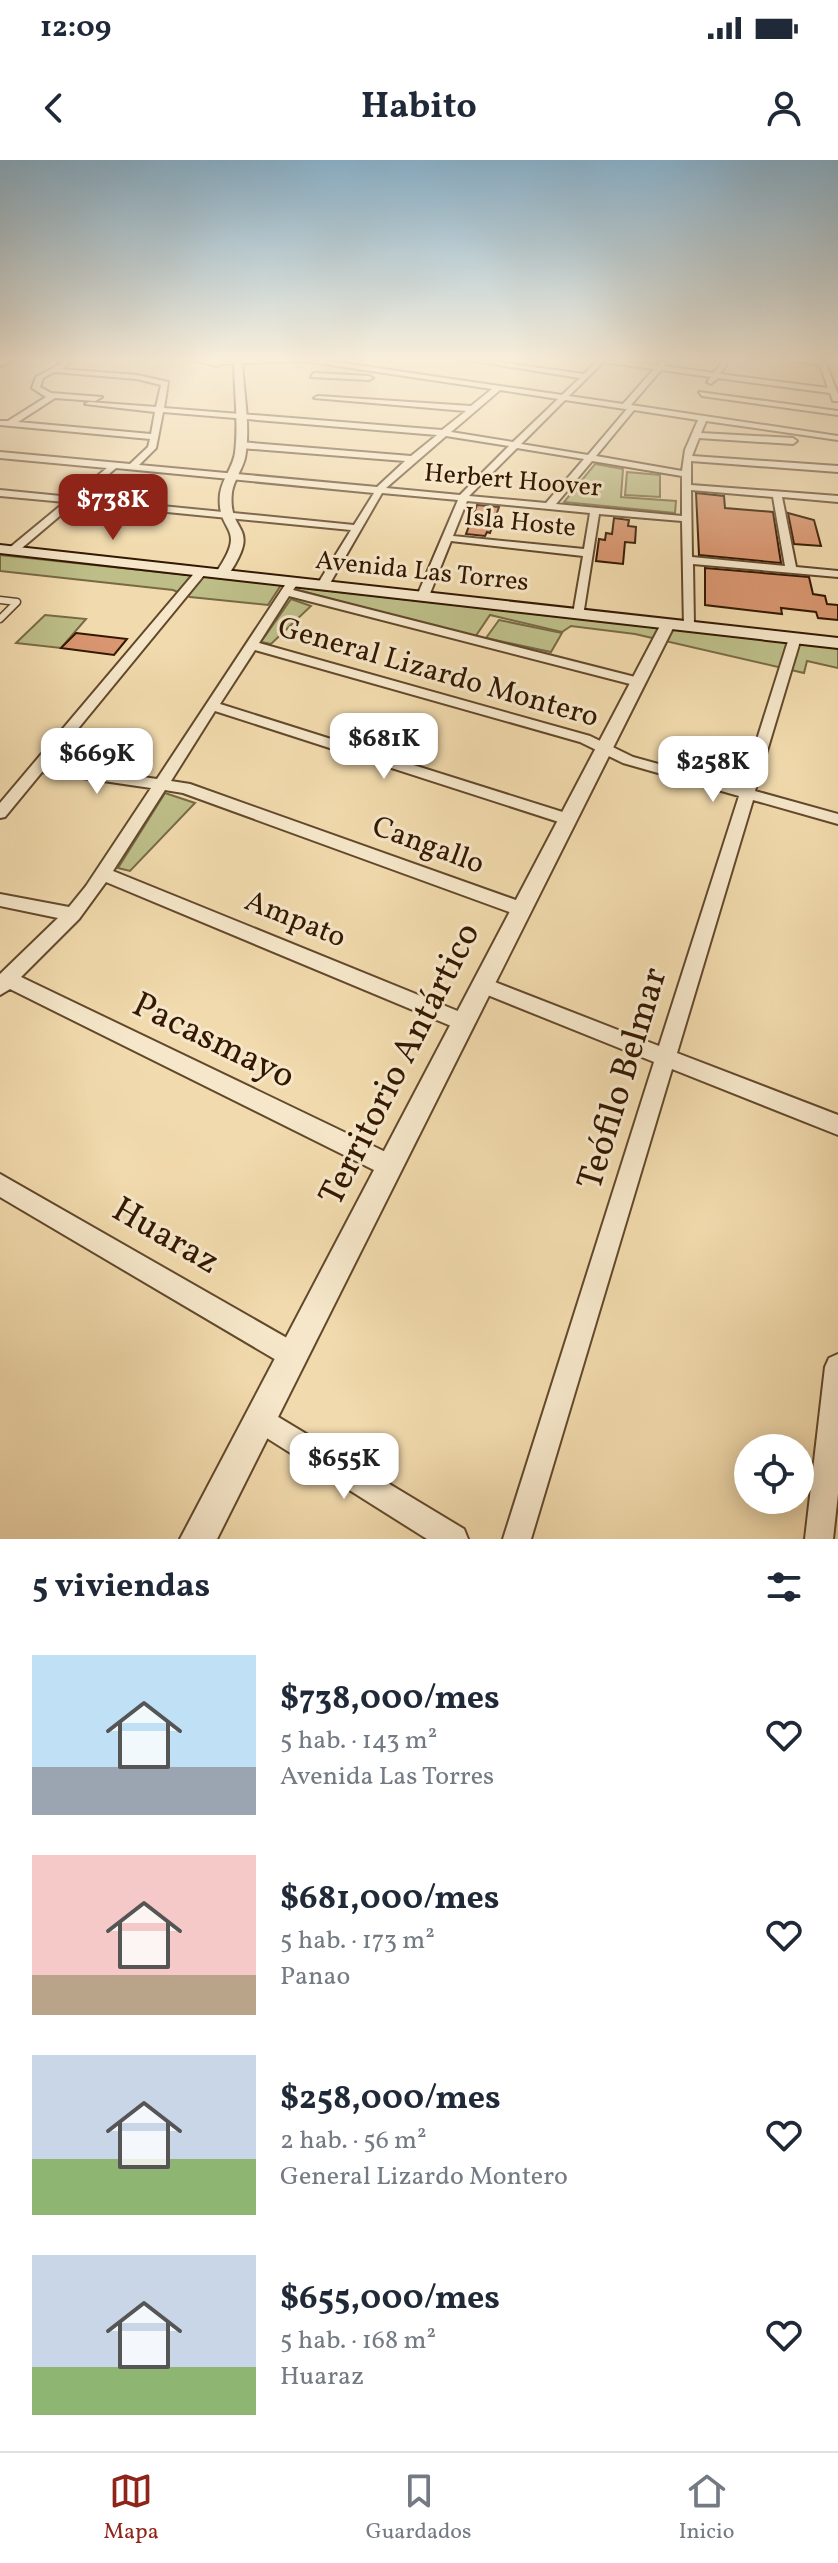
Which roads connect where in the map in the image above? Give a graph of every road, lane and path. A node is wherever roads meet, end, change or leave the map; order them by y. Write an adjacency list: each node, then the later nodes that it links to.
1 (157, 423): 12 (street)
2 (239, 423): 14 (street)
3 (326, 423): 10 (street)
4 (456, 423): 10 (street)
5 (537, 423): 15 (street)
6 (616, 423): 17 (street)
7 (700, 423): 11 (street, Territorio Antártico)
8 (734, 423): 13 (street)
9 (3, 425): 12 (street)
10 (444, 433): 15 (street); 19 (street)
11 (695, 435): 13 (street); 18 (street, Territorio Antártico)
12 (154, 437): 21 (street)
13 (838, 441)
14 (240, 445): 19 (street); 24 (street)
15 (514, 445): 17 (street); 29 (street)
16 (0, 455): 20 (street, Herbert Hoover)
17 (590, 458): 23 (street); 32 (street)
18 (687, 458): 22 (street); 23 (street, Territorio Antártico)
19 (413, 459): 26 (street)
20 (114, 466): 21 (street, Herbert Hoover); 31 (street)
21 (132, 467): 24 (street, Herbert Hoover)
22 (838, 469)
23 (686, 474): 25 (street, Territorio Antártico)
24 (231, 477): 26 (street, Herbert Hoover); 34 (street)
25 (686, 487): 28 (street); 35 (street, Territorio Antártico)
26 (381, 491): 29 (street, Herbert Hoover); 36 (street)
27 (0, 493): 31 (street)
28 (777, 495): 30 (street); 41 (street)
29 (463, 498): 32 (street, Herbert Hoover); 37 (street)
30 (838, 499)
31 (71, 501): 34 (street); 38 (street)
32 (549, 506): 33 (street, Herbert Hoover)
33 (595, 511): 35 (street, Herbert Hoover); 39 (street)
34 (230, 516): 36 (street); 43 (street)
35 (687, 519): 40 (street, Territorio Antártico)
36 (358, 528): 45 (street)
37 (447, 538): 39 (street, Isla Hoste); 47 (street)
38 (6, 550): 42 (main road, Avenida Las Torres)
39 (588, 553): 49 (street)
40 (688, 560): 41 (street); 51 (street, Territorio Antártico)
41 (791, 570): 44 (street)
42 (201, 572): 43 (main road, Avenida Las Torres); 58 (street)
43 (222, 574): 46 (main road, Avenida Las Torres)
44 (838, 574)
45 (323, 585): 46 (main road, Avenida Las Torres); 47 (main road, Avenida Las Torres)
46 (290, 587): 54 (street); 55 (street)
47 (423, 596): 49 (main road, Avenida Las Torres)
48 (0, 600): 50 (lane)
49 (579, 614): 51 (main road, Avenida Las Torres)
50 (0, 619)
51 (678, 625): 52 (main road, Avenida Las Torres); 55 (street, Territorio Antártico)
52 (795, 638): 53 (main road, Avenida Las Torres); 60 (street, Teófilo Belmar)
53 (838, 643)
54 (252, 645): 56 (street); 57 (street, General Lizardo Montero)
55 (638, 682): 57 (street, Territorio Antártico)
56 (212, 706): 59 (street); 62 (street)
57 (604, 749): 60 (street, General Lizardo Montero); 62 (street, Territorio Antártico)
58 (38, 767): 59 (street, Cangallo); 61 (street)
59 (161, 785): 64 (street); 66 (street, Cangallo)
60 (747, 794): 63 (street, General Lizardo Montero); 71 (street, Teófilo Belmar)
61 (0, 813)
62 (567, 819): 66 (street, Territorio Antártico)
63 (838, 819)
64 (103, 874): 67 (street); 70 (street, Ampato)
65 (0, 900): 67 (street)
66 (521, 909): 69 (street, Territorio Antártico)
67 (73, 914): 68 (street)
68 (4, 983): 73 (street, Pacasmayo)
69 (482, 985): 70 (street, Territorio Antártico); 71 (street)
70 (463, 1022): 73 (street, Territorio Antártico)
71 (666, 1057): 72 (street); 80 (street, Teófilo Belmar)
72 (838, 1125)
73 (390, 1166): 75 (street, Territorio Antártico)
74 (0, 1185): 75 (street, Huaraz)
75 (292, 1355): 77 (street, Territorio Antártico)
76 (838, 1367): 81 (street)
77 (260, 1419): 78 (street, Territorio Antártico); 79 (street)
78 (198, 1539)
79 (454, 1539)
80 (517, 1539)
81 (819, 1539)

